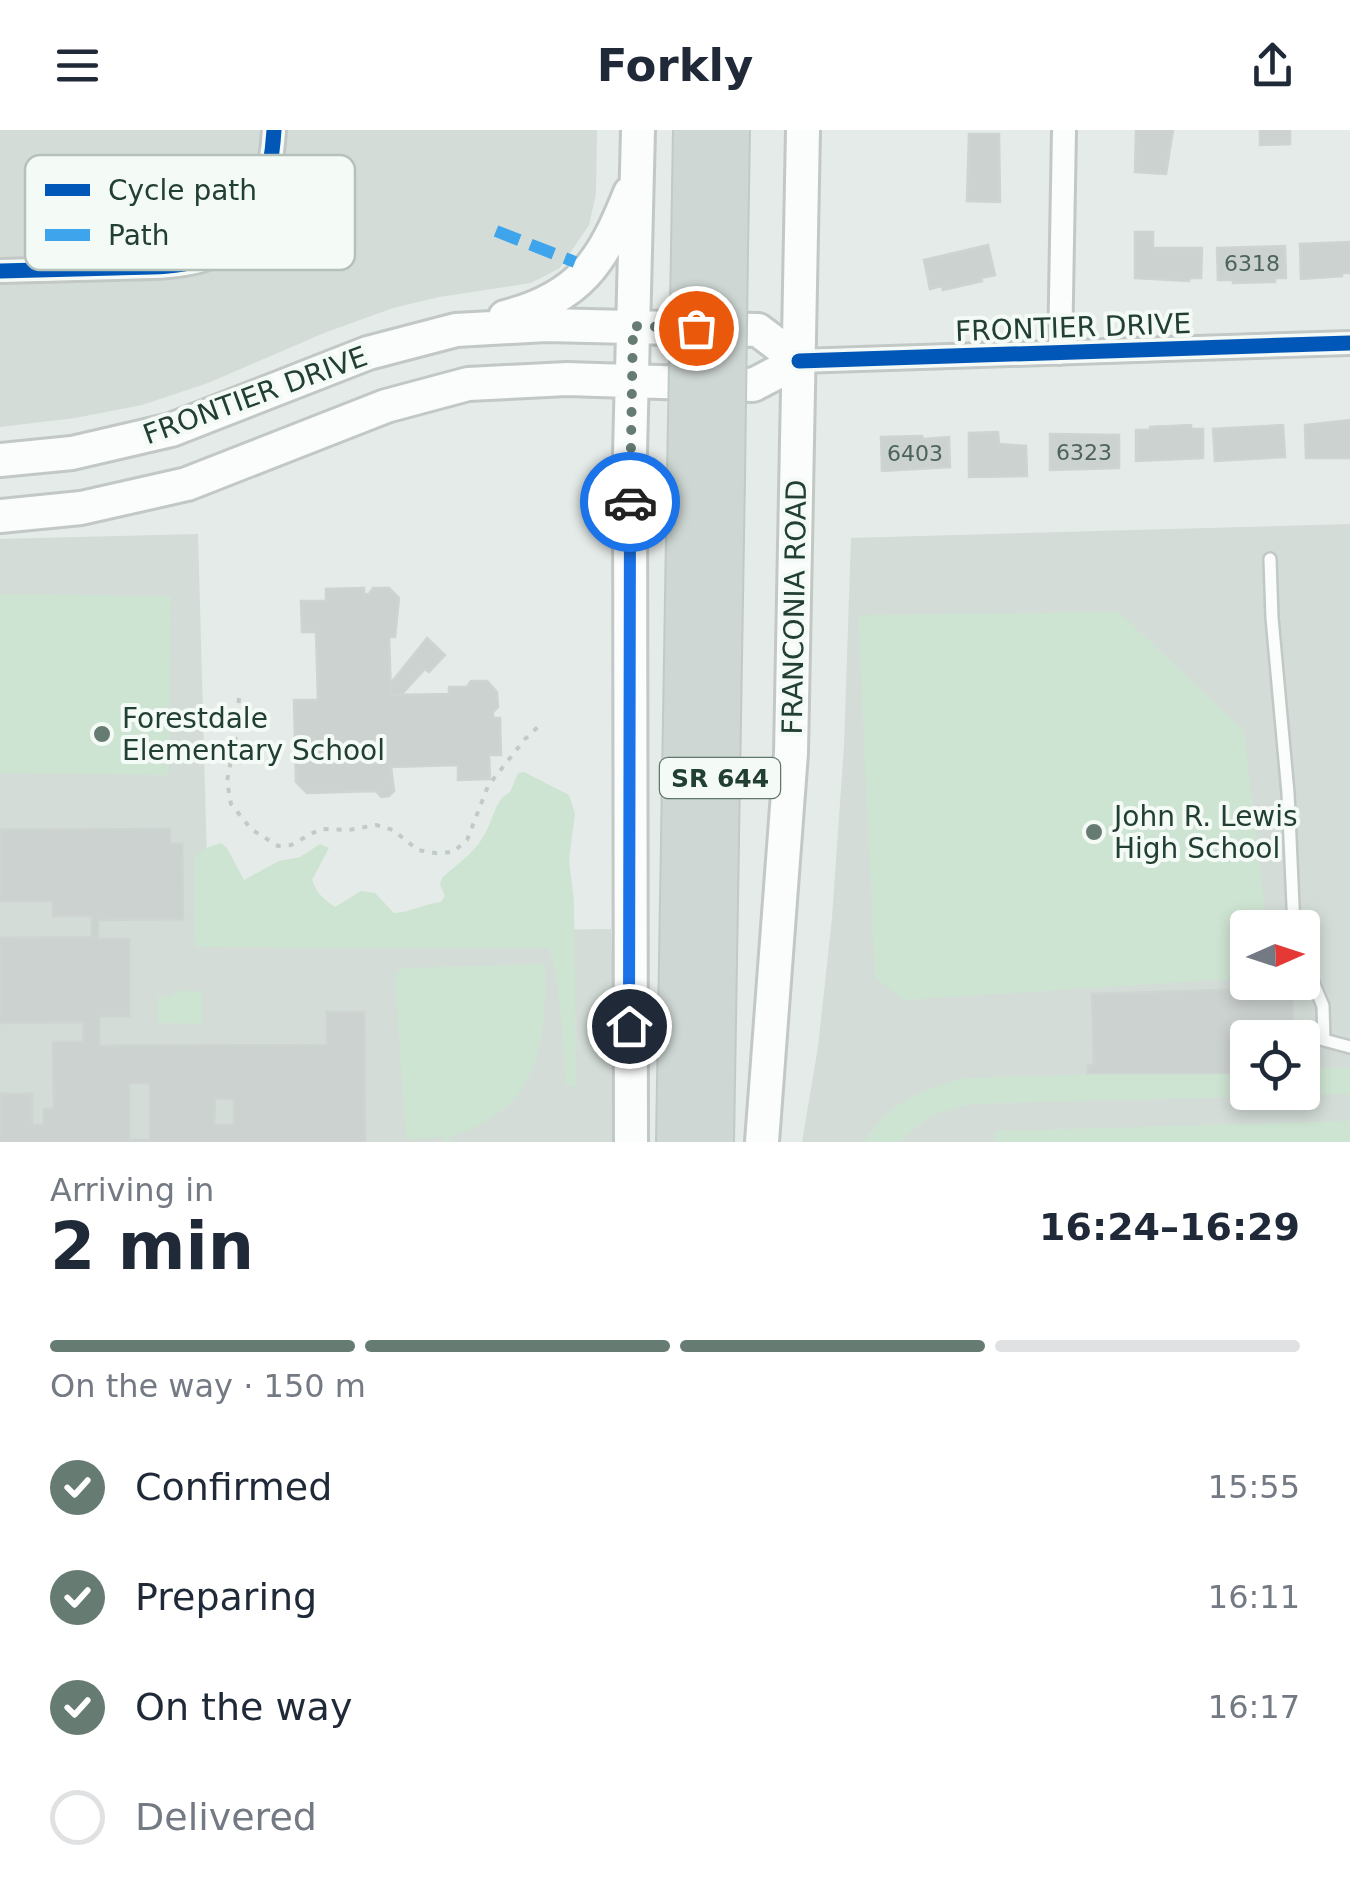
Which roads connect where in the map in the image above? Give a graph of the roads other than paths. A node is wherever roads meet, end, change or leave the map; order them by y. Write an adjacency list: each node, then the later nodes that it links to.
1 (274, 130): 7 (street)
2 (638, 130): 8 (main road)
3 (693, 130): 9 (main road, SR 644)
4 (730, 130): 9 (main road, SR 644)
5 (803, 130): 16 (main road, FRANCONIA ROAD)
6 (1064, 130): 15 (street)
7 (271, 155)
8 (637, 175): 12 (main road); 13 (main road)
9 (709, 250): 25 (main road, SR 644, bridge); 26 (main road, SR 644, bridge)
10 (0, 270): 11 (street)
11 (25, 270)
12 (633, 326): 13 (main road, FRONTIER DRIVE); 16 (main road, FRONTIER DRIVE); 17 (main road)
13 (456, 330): 18 (main road, FRONTIER DRIVE)
14 (1350, 343): 15 (street, FRONTIER DRIVE)
15 (1060, 352): 16 (street, FRONTIER DRIVE)
16 (798, 361): 17 (main road, FRONTIER DRIVE); 27 (main road, FRANCONIA ROAD)
17 (632, 382): 19 (main road, FRONTIER DRIVE); 24 (main road)
18 (0, 460)
19 (0, 516)
20 (1270, 559): 21 (lane)
21 (1293, 910)
22 (1320, 997): 23 (lane)
23 (1350, 1047)
24 (631, 1142)
25 (676, 1142)
26 (714, 1142)
27 (762, 1142)

